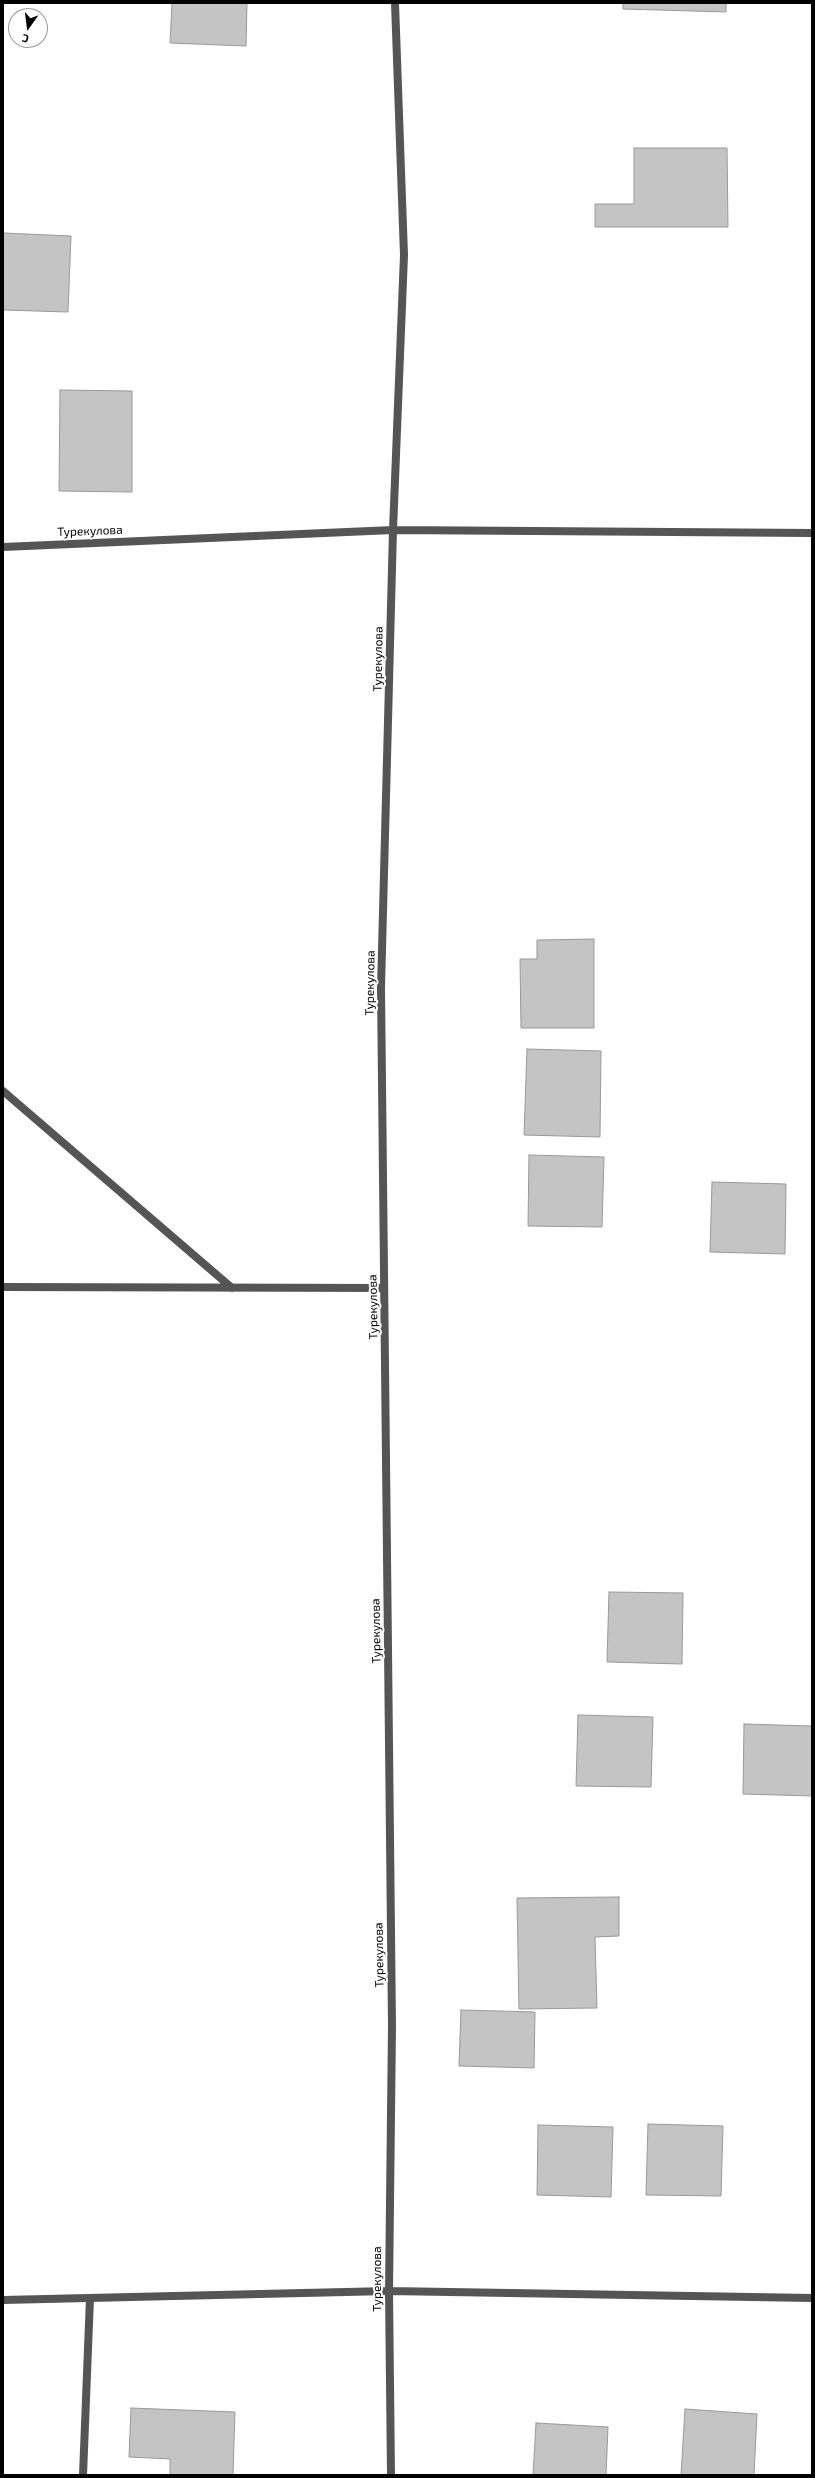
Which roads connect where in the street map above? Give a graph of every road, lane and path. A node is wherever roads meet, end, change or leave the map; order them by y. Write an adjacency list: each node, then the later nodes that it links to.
1 (395, 3): 2 (street)
2 (393, 530): 3 (street); 4 (street, Турекулова); 8 (street, Турекулова)
3 (812, 533)
4 (3, 547)
5 (3, 1091): 7 (street)
6 (3, 1287): 7 (street)
7 (232, 1288): 8 (street)
8 (384, 1288): 9 (street, Турекулова)
9 (389, 2291): 10 (street); 11 (street); 14 (street, Турекулова)
10 (90, 2298): 12 (street); 13 (street)
11 (812, 2298)
12 (3, 2300)
13 (83, 2475)
14 (390, 2475)

